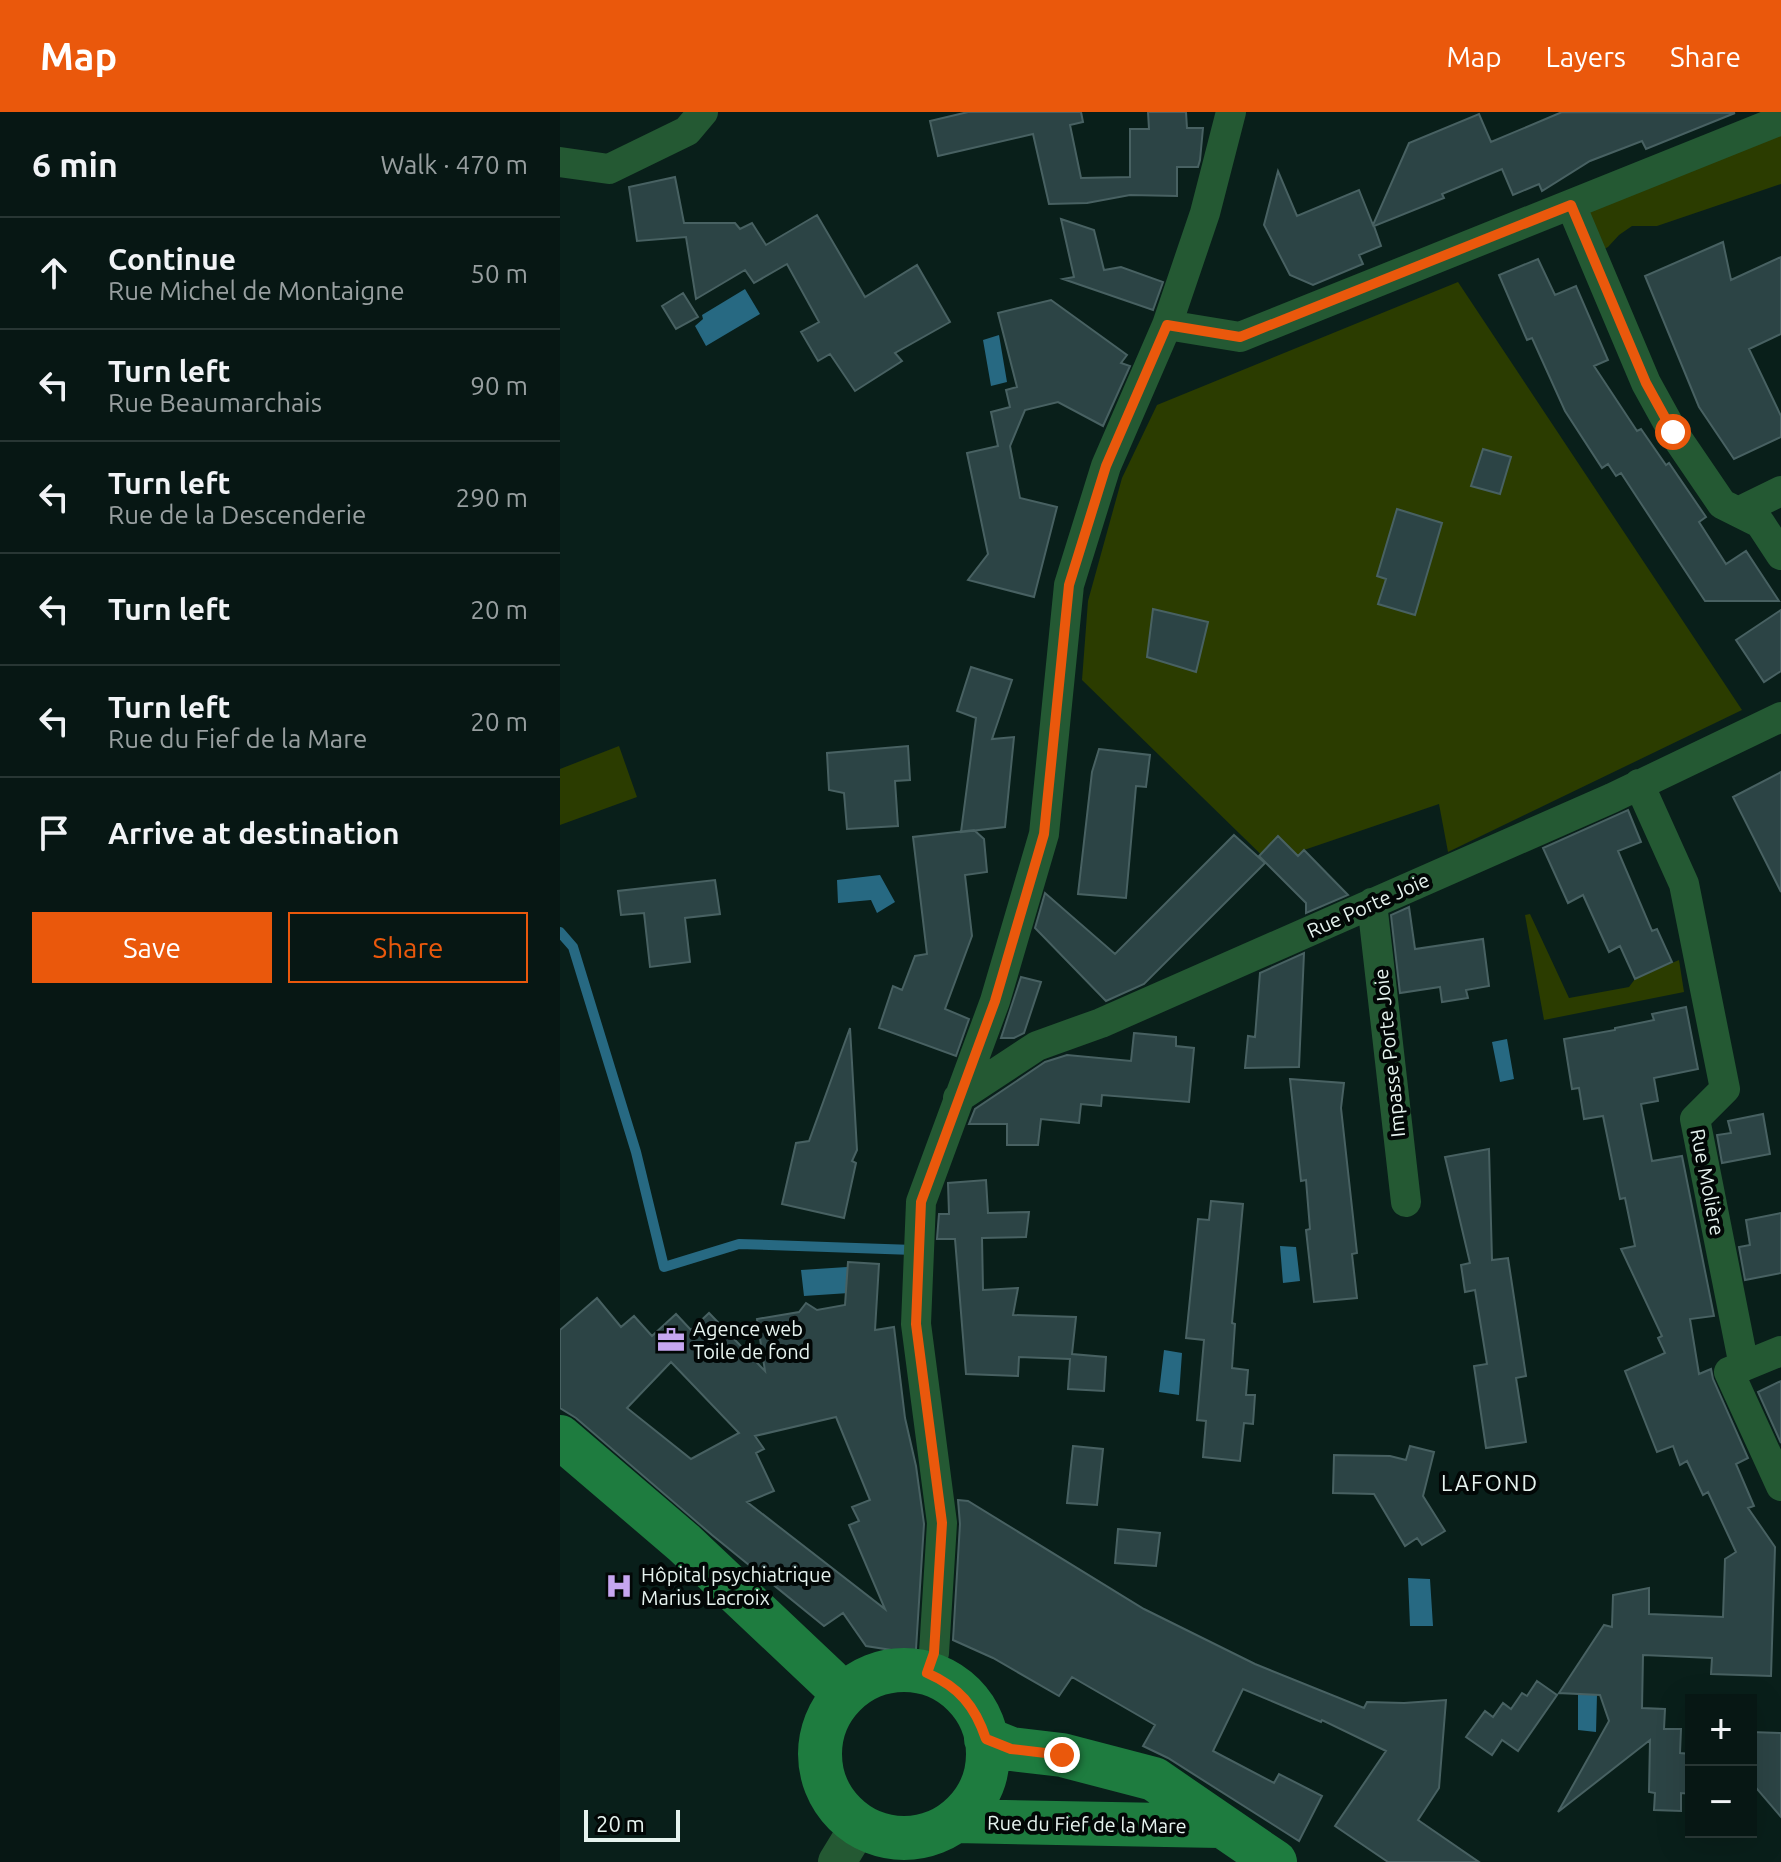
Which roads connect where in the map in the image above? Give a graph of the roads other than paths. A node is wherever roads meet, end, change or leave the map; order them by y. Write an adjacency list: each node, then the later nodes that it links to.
1 (703, 112): 4 (street)
2 (1231, 112): 6 (street)
3 (1781, 120): 5 (street)
4 (560, 162)
5 (1571, 205): 6 (street); 8 (street)
6 (1167, 325): 13 (street)
7 (1781, 491): 8 (street)
8 (1738, 512): 9 (street)
9 (1781, 555)
10 (1781, 717): 11 (street, Rue Porte Joie)
11 (1639, 784): 12 (street, Rue Porte Joie); 16 (street, Rue Molière)
12 (1372, 903): 13 (street, Rue Porte Joie); 14 (street, Impasse Porte Joie)
13 (958, 1098): 19 (street)
14 (1406, 1202)
15 (1781, 1351): 16 (street)
16 (1744, 1366): 18 (street, Rue Molière)
17 (560, 1437): 20 (main road)
18 (1781, 1486)
19 (927, 1673): 20 (main road); 21 (main road)
20 (844, 1694): 24 (main road)
21 (986, 1739): 22 (main road); 23 (main road, Rue du Fief de la Mare)
22 (955, 1821): 23 (main road, Rue du Fief de la Mare); 24 (main road)
23 (1220, 1826): 25 (main road, Rue du Fief de la Mare)
24 (848, 1844)
25 (1275, 1862)

